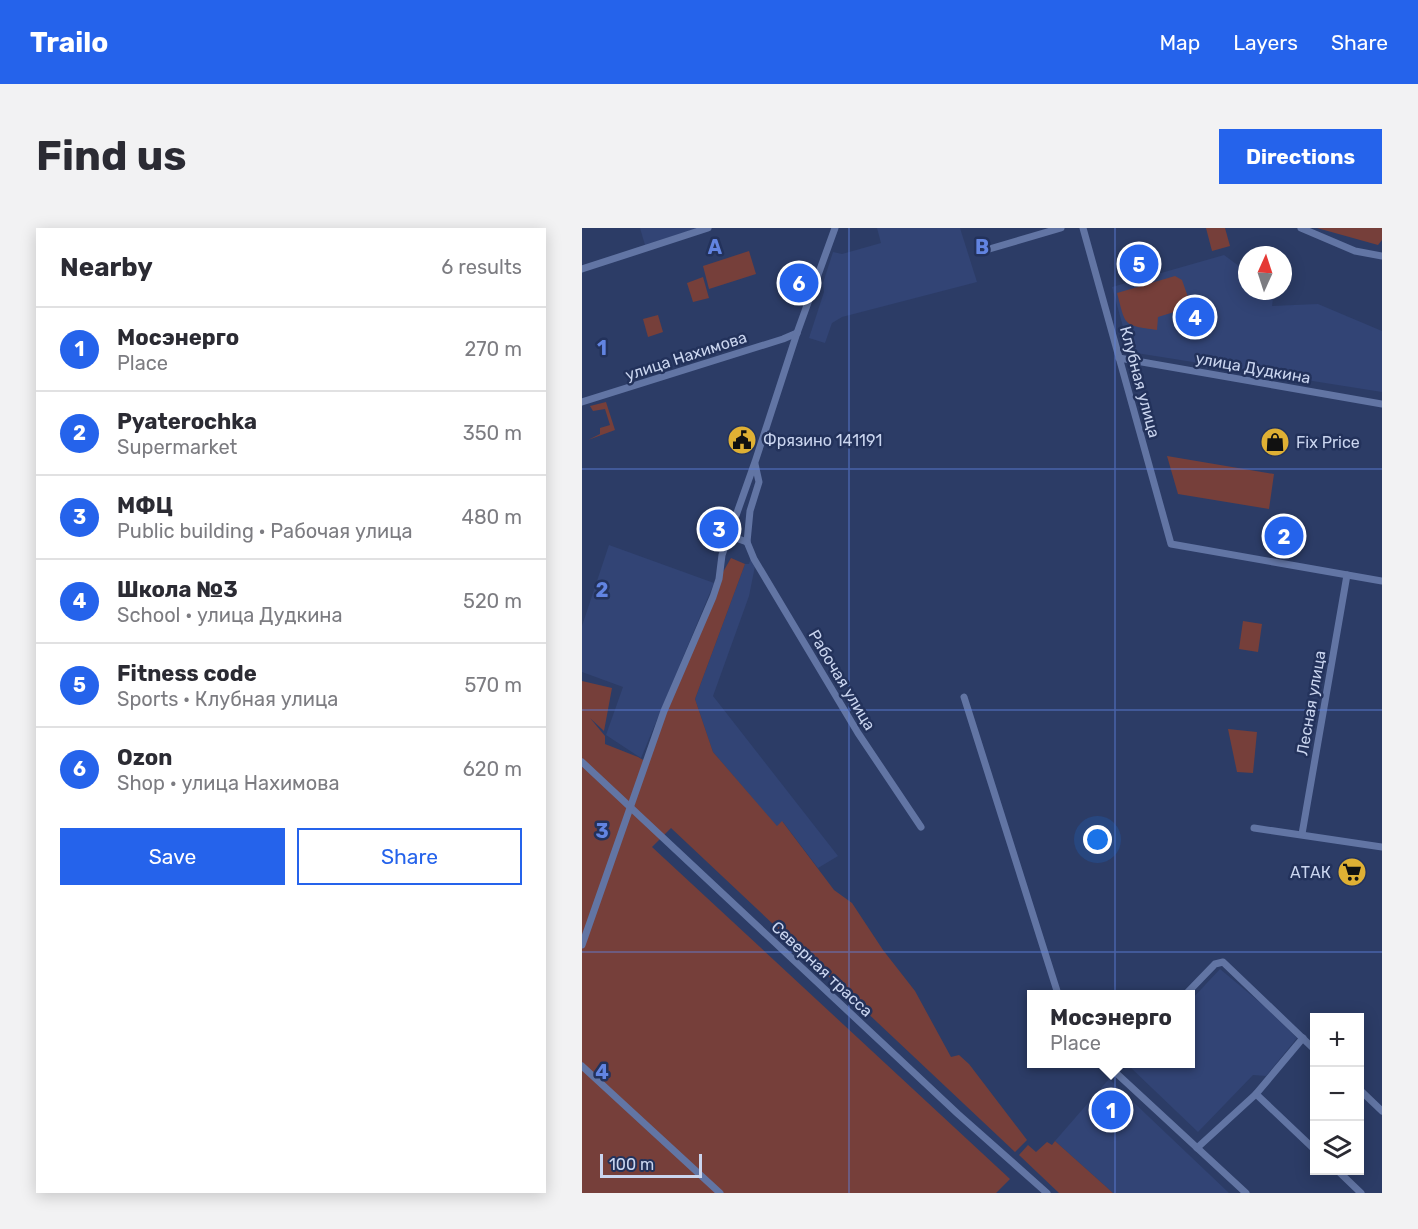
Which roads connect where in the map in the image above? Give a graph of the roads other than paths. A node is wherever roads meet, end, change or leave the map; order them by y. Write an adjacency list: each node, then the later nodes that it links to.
1 (708, 228): 8 (street)
2 (835, 228): 9 (street)
3 (1061, 228): 6 (street)
4 (1083, 228): 10 (street, Клубная улица)
5 (1301, 228): 7 (street)
6 (979, 252)
7 (1382, 256)
8 (583, 266)
9 (797, 333): 11 (street, улица Нахимова); 13 (street)
10 (1119, 358): 12 (street, улица Дудкина); 16 (street, Клубная улица)
11 (582, 402)
12 (1382, 404)
13 (755, 462): 14 (street); 15 (street)
14 (729, 536): 15 (street); 20 (street)
15 (747, 542): 21 (street, Рабочая улица)
16 (1347, 575): 17 (street); 23 (street, Лесная улица)
17 (1382, 582)
18 (964, 697): 26 (street)
19 (582, 762): 20 (street, Северная трасса)
20 (631, 807): 25 (street); 39 (street, Северная трасса)
21 (921, 827)
22 (1254, 828): 23 (street)
23 (1302, 834): 24 (street)
24 (1382, 847)
25 (582, 945)
26 (1057, 990)
27 (1190, 990): 28 (street)
28 (1303, 1038): 29 (street); 32 (street)
29 (1310, 1045)
30 (582, 1066): 38 (street)
31 (1114, 1068): 36 (street)
32 (1256, 1094): 35 (street); 36 (street)
33 (1364, 1095): 34 (street)
34 (1382, 1111)
35 (1310, 1145)
36 (1197, 1148): 40 (street)
37 (1342, 1175): 41 (street)
38 (720, 1193)
39 (1047, 1193)
40 (1246, 1193)
41 (1361, 1193)

